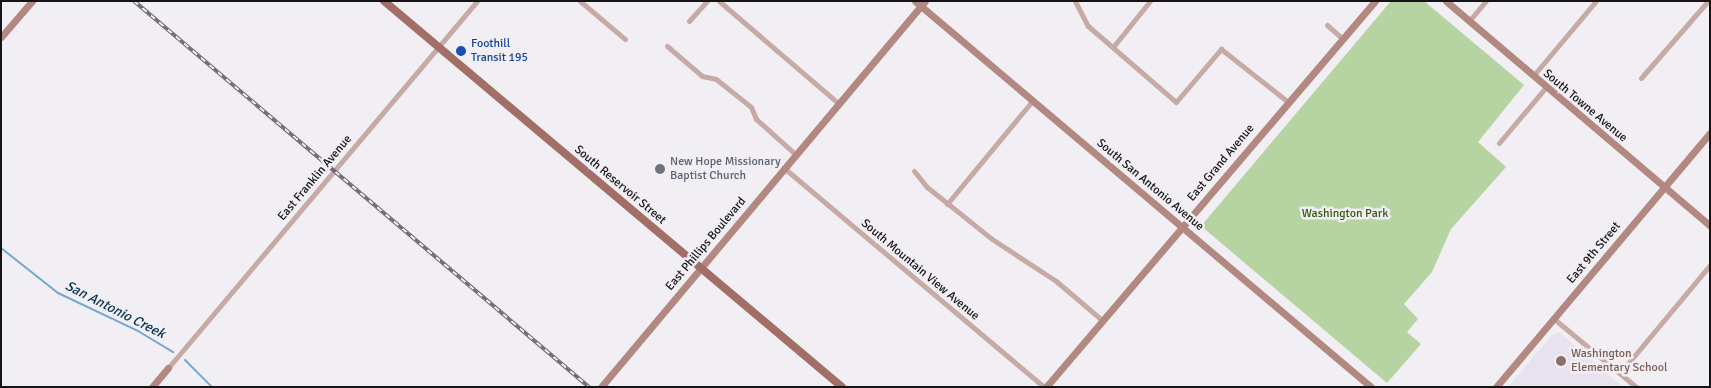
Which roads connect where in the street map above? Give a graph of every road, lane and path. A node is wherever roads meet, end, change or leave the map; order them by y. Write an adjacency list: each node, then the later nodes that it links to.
1 (32, 1): 19 (street)
2 (384, 1): 22 (main road, South Reservoir Street)
3 (477, 1): 22 (street, East Franklin Avenue)
4 (580, 1): 20 (street)
5 (707, 1): 17 (street)
6 (719, 1): 30 (street)
7 (915, 1): 15 (street, South San Antonio Avenue)
8 (1074, 1): 24 (street)
9 (1150, 1): 24 (street)
10 (1375, 1): 21 (street, East Grand Avenue)
11 (1446, 1): 16 (street, South Towne Avenue)
12 (1486, 1): 16 (street)
13 (1596, 1): 25 (street)
14 (1709, 2): 26 (street)
15 (923, 4): 28 (street, South San Antonio Avenue); 30 (street, East Phillips Boulevard)
16 (1469, 21): 25 (street, South Towne Avenue)
17 (690, 22)
18 (1327, 25): 21 (street)
19 (1, 37)
20 (624, 39)
21 (1343, 39): 29 (street, East Grand Avenue)
22 (438, 46): 41 (main road, South Reservoir Street); 44 (street, East Franklin Avenue)
23 (667, 46): 33 (street)
24 (1113, 47): 29 (street)
25 (1533, 76): 27 (street, South Towne Avenue)
26 (1641, 78)
27 (1546, 87): 32 (street); 36 (street, South Towne Avenue)
28 (1033, 100): 37 (street); 39 (street, South San Antonio Avenue)
29 (1288, 102): 39 (street, East Grand Avenue)
30 (838, 103): 33 (street, East Phillips Boulevard)
31 (1710, 133): 36 (street, East 9th Street)
32 (1499, 143)
33 (795, 154): 34 (street, East Phillips Boulevard)
34 (784, 168): 41 (street, East Phillips Boulevard); 49 (street, South Mountain View Avenue)
35 (914, 171): 37 (street)
36 (1663, 187): 38 (street, South Towne Avenue); 42 (street, East 9th Street)
37 (947, 204): 43 (street)
38 (1710, 226)
39 (1182, 227): 43 (street, East Grand Avenue); 50 (street, South San Antonio Avenue)
40 (1710, 266): 45 (street)
41 (700, 267): 47 (street, East Phillips Boulevard); 48 (main road, South Reservoir Street)
42 (1553, 318): 45 (street); 51 (street, East 9th Street)
43 (1102, 320): 49 (street, East Grand Avenue)
44 (168, 368): 46 (street)
45 (1620, 373): 52 (street)
46 (152, 387)
47 (601, 387)
48 (842, 387)
49 (1045, 387)
50 (1371, 387)
51 (1496, 387)
52 (1636, 387)

